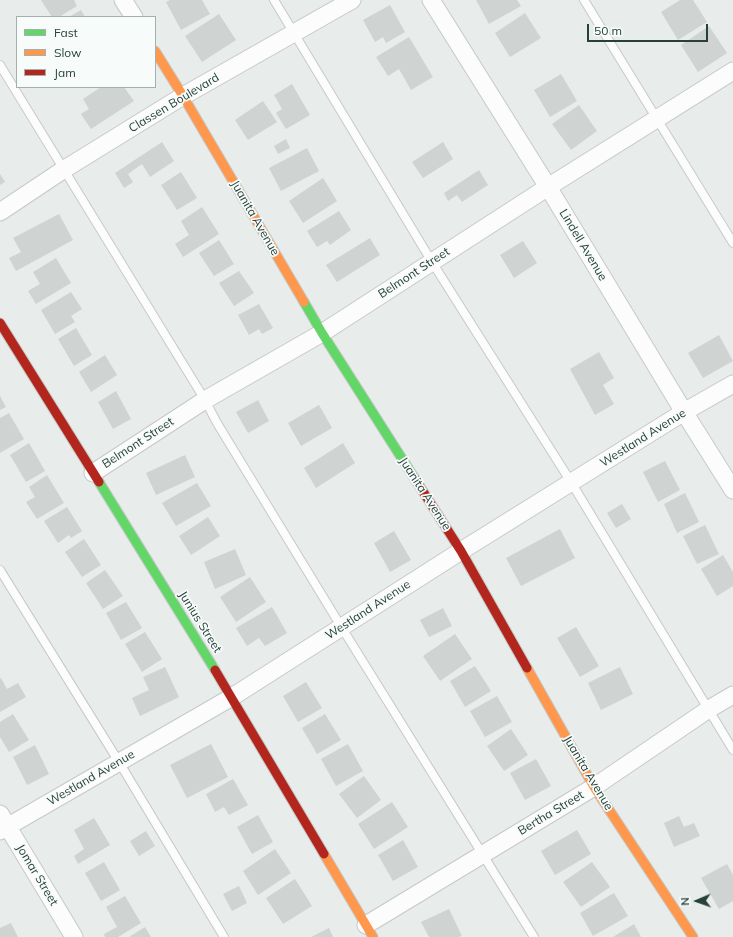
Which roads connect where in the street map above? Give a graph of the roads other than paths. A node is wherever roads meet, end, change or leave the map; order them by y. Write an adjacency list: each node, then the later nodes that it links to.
1 (123, 0): 6 (street)
2 (274, 0): 7 (lane)
3 (352, 0): 7 (street, Classen Boulevard)
4 (431, 0): 14 (street, Lindell Avenue)
5 (584, 0): 12 (lane)
6 (133, 16)
7 (294, 33): 11 (street, Classen Boulevard); 17 (lane)
8 (156, 53): 11 (street, Juanita Avenue)
9 (0, 66): 13 (lane)
10 (733, 71): 12 (street, Belmont Street)
11 (183, 96): 13 (street, Classen Boulevard); 19 (street, Juanita Avenue)
12 (657, 118): 14 (street, Belmont Street); 16 (lane)
13 (63, 170): 15 (street, Classen Boulevard); 21 (lane)
14 (548, 187): 17 (street, Belmont Street); 22 (street, Lindell Avenue)
15 (0, 212)
16 (733, 243)
17 (432, 262): 19 (street, Belmont Street); 24 (lane)
18 (0, 323): 23 (street, Junius Street)
19 (322, 333): 21 (street, Belmont Street); 26 (street, Juanita Avenue)
20 (733, 384): 22 (street, Westland Avenue)
21 (205, 400): 23 (street, Belmont Street); 28 (lane)
22 (684, 412): 24 (street, Westland Avenue); 25 (street, Lindell Avenue)
23 (93, 473): 30 (street, Junius Street)
24 (571, 482): 26 (street, Westland Avenue); 31 (lane)
25 (733, 490)
26 (461, 551): 28 (street, Westland Avenue); 34 (street, Juanita Avenue)
27 (0, 570): 33 (lane)
28 (342, 628): 30 (street, Westland Avenue); 36 (lane)
29 (733, 695): 31 (street, Bertha Street)
30 (232, 697): 33 (street, Westland Avenue); 37 (street, Junius Street)
31 (709, 709): 32 (lane); 34 (street, Bertha Street)
32 (733, 750)
33 (119, 762): 35 (street, Westland Avenue); 39 (lane)
34 (594, 787): 36 (street, Bertha Street); 41 (street, Juanita Avenue)
35 (3, 824): 38 (street, Jomar Street)
36 (482, 854): 37 (street, Bertha Street); 40 (lane)
37 (370, 931)
38 (74, 937)
39 (224, 937)
40 (534, 937)
41 (693, 937)

